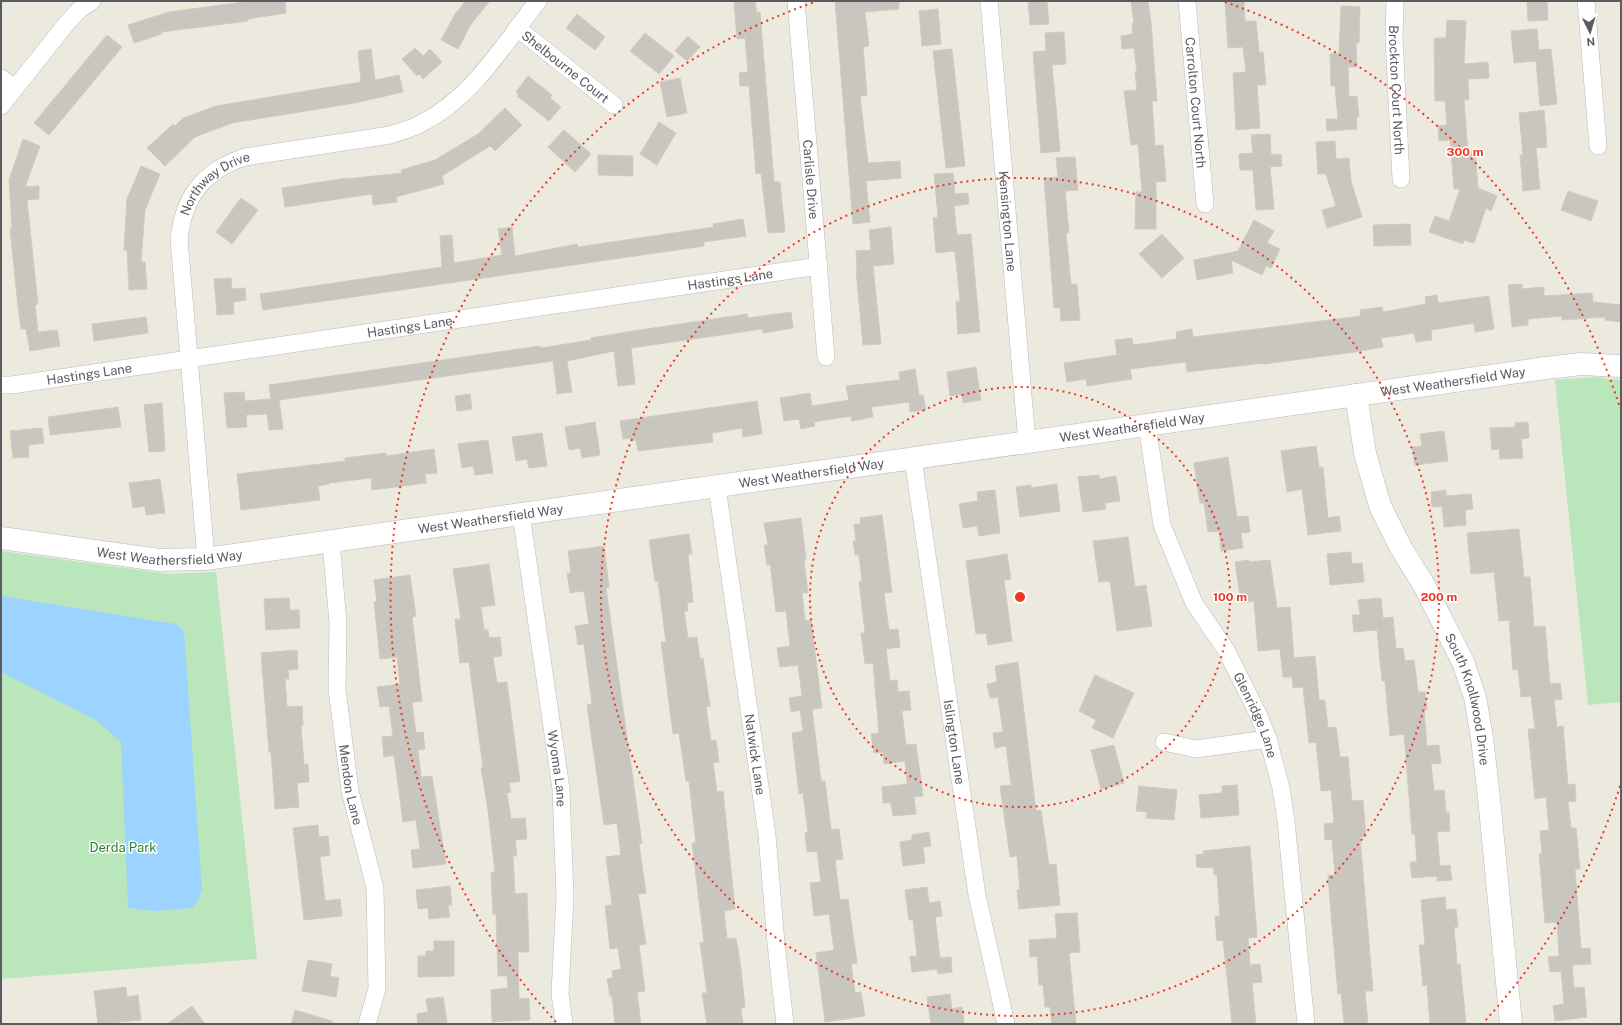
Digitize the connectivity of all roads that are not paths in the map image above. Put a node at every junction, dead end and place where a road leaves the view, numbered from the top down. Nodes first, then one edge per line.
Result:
1 (92, 1) edge
2 (538, 1) edge
3 (796, 1) edge
4 (989, 1) edge
5 (1187, 1) edge
6 (1395, 1) edge
7 (1586, 1) edge
8 (517, 28) junction
9 (8, 83) edge
10 (614, 105) dead end
11 (1, 106) edge
12 (1598, 146) dead end
13 (1401, 180) dead end
14 (1205, 204) dead end
15 (819, 266) junction
16 (826, 357) dead end
17 (190, 360) junction
18 (1621, 366) edge
19 (1, 385) edge
20 (1356, 395) junction
21 (1147, 425) junction
22 (1027, 442) junction
23 (913, 459) junction
24 (717, 486) junction
25 (520, 514) junction
26 (1, 538) edge
27 (331, 542) junction
28 (206, 559) junction
29 (1268, 739) junction
30 (1164, 742) dead end
31 (367, 1024) edge
32 (564, 1024) edge
33 (784, 1024) edge
34 (1006, 1024) edge
35 (1306, 1024) edge
36 (1512, 1024) edge

1 - 9 street
2 - 8 street, Northway Drive
3 - 15 street, Carlisle Drive
4 - 22 street, Kensington Lane
5 - 14 street, Carrolton Court North
6 - 13 street, Brockton Court North
7 - 12 street
8 - 10 street, Shelbourne Court
8 - 17 street, Northway Drive
9 - 11 street
15 - 16 street, Carlisle Drive
15 - 17 street, Hastings Lane
17 - 19 street, Hastings Lane
17 - 28 street, Northway Drive
18 - 20 street, West Weathersfield Way
20 - 21 street, West Weathersfield Way
20 - 36 street, South Knollwood Drive
21 - 22 street, West Weathersfield Way
21 - 29 street, Glenridge Lane
22 - 23 street, West Weathersfield Way
23 - 24 street, West Weathersfield Way
23 - 34 street, Islington Lane
24 - 25 street, West Weathersfield Way
24 - 33 street, Natwick Lane
25 - 27 street, West Weathersfield Way
25 - 32 street, Wyoma Lane
26 - 28 street, West Weathersfield Way
27 - 28 street, West Weathersfield Way
27 - 31 street, Mendon Lane
29 - 30 street
29 - 35 street, Glenridge Lane

